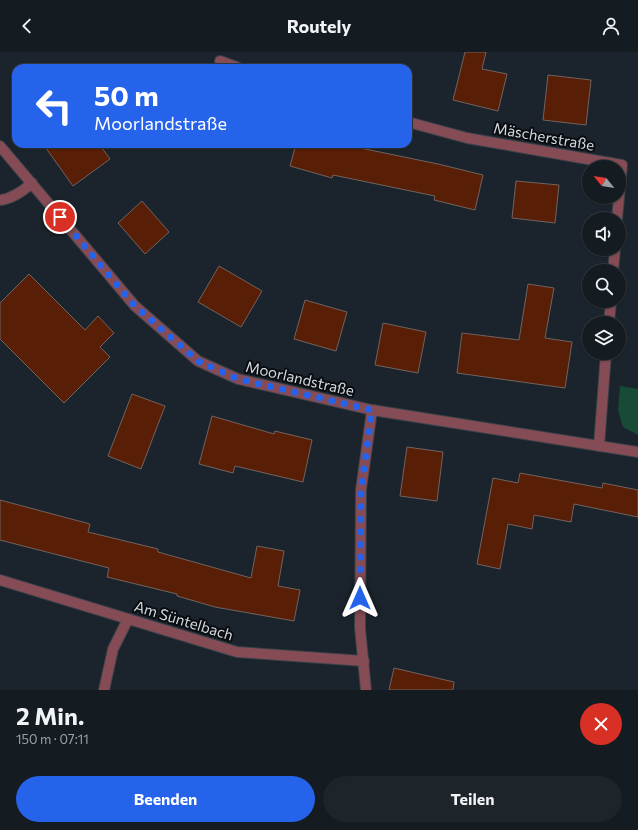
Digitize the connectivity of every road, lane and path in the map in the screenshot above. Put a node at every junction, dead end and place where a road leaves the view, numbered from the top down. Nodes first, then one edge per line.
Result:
1 (220, 61) dead end
2 (228, 64) edge
3 (412, 123) edge
4 (0, 146) edge
5 (32, 183) junction
6 (0, 200) edge
7 (619, 212) edge
8 (605, 360) edge
9 (372, 410) junction
10 (599, 446) junction
11 (638, 452) edge
12 (0, 580) edge
13 (128, 619) junction
14 (364, 661) junction
15 (104, 690) edge
16 (366, 690) edge

1 - 2 street
3 - 7 street, Mäscherstraße
4 - 5 street, Moorlandstraße
5 - 6 street
5 - 9 street, Moorlandstraße
8 - 10 street
9 - 10 street, Moorlandstraße
9 - 14 street
10 - 11 street, Moorlandstraße
12 - 13 street, Am Süntelbach
13 - 14 street, Am Süntelbach
13 - 15 street
14 - 16 street

